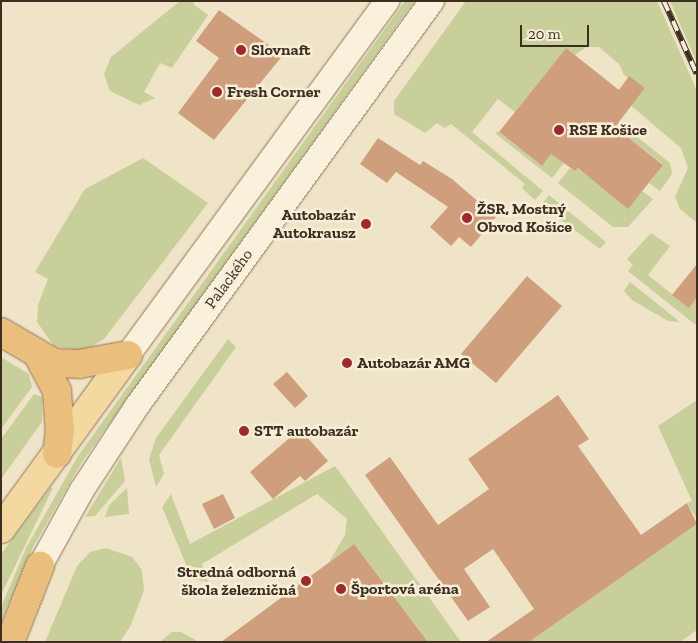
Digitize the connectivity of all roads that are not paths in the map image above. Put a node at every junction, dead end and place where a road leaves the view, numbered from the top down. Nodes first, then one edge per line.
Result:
1 (387, 1) edge
2 (432, 1) edge
3 (1, 332) edge
4 (128, 355) junction
5 (39, 357) junction
6 (57, 454) junction
7 (1, 529) edge
8 (40, 566) joint
9 (10, 642) edge

1 - 4 street
2 - 8 street, Palackého
3 - 5 highway
4 - 5 highway
4 - 6 main road
5 - 6 highway
6 - 7 main road
8 - 9 highway

